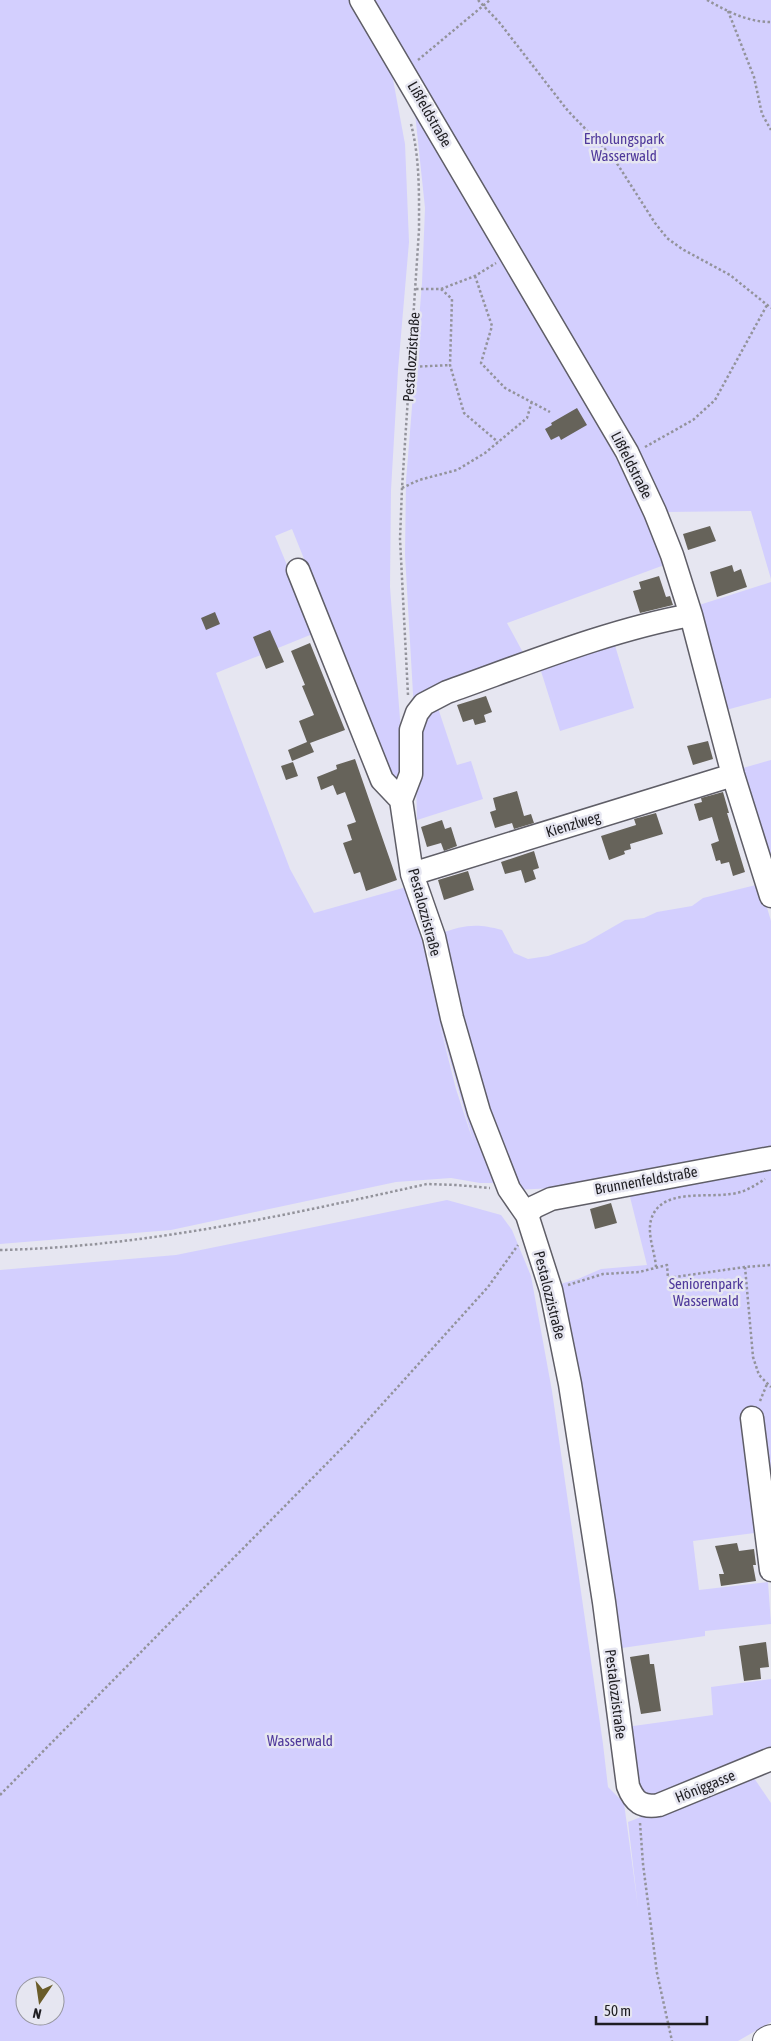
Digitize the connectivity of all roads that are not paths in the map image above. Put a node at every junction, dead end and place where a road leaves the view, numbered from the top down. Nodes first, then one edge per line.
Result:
1 (361, 0) edge
2 (298, 570) dead end
3 (691, 615) junction
4 (733, 775) junction
5 (401, 800) junction
6 (412, 874) junction
7 (771, 896) edge
8 (771, 1158) edge
9 (529, 1222) junction
10 (752, 1418) dead end
11 (771, 1570) edge
12 (771, 1759) edge
13 (639, 1804) joint
14 (771, 2038) edge
15 (766, 2041) edge

1 - 3 street, Lißfeldstraße
2 - 5 street
3 - 4 street, Lißfeldstraße
3 - 5 street, Pestalozzistraße
4 - 6 street, Kienzlweg
4 - 7 street, Lißfeldstraße
5 - 6 street, Pestalozzistraße
6 - 9 street, Pestalozzistraße
8 - 9 street, Brunnenfeldstraße
9 - 13 street, Pestalozzistraße
10 - 11 street
12 - 13 street, Höniggasse
14 - 15 main road

